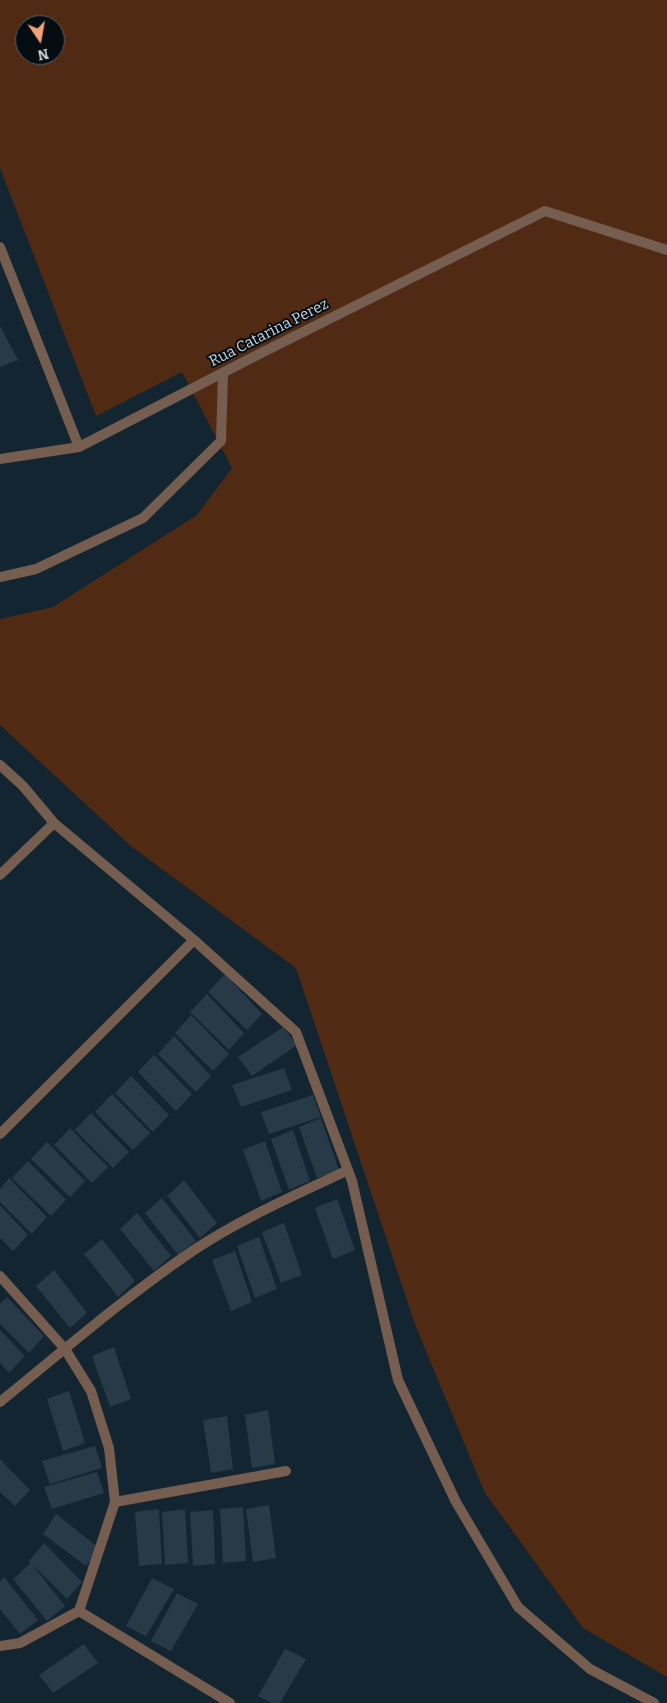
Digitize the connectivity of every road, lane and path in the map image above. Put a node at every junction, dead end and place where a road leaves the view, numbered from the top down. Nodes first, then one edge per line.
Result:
1 (0, 247) edge
2 (667, 250) edge
3 (223, 374) junction
4 (79, 446) junction
5 (0, 459) edge
6 (0, 577) edge
7 (0, 764) edge
8 (54, 823) junction
9 (0, 875) edge
10 (194, 940) junction
11 (0, 1134) edge
12 (348, 1170) junction
13 (0, 1276) edge
14 (65, 1349) junction
15 (0, 1402) edge
16 (286, 1471) dead end
17 (115, 1502) junction
18 (78, 1611) junction
19 (0, 1646) edge
20 (230, 1703) edge
21 (654, 1703) edge

1 - 4 street
2 - 3 street, Rua Catarina Perez
3 - 4 street, Rua Catarina Perez
3 - 6 street
4 - 5 street, Rua Catarina Perez
7 - 8 street
8 - 9 street
8 - 10 street
10 - 11 street
10 - 12 street
12 - 14 street
12 - 21 street
13 - 14 street
14 - 15 street
14 - 17 street
16 - 17 street
17 - 18 street
18 - 19 street
18 - 20 street

